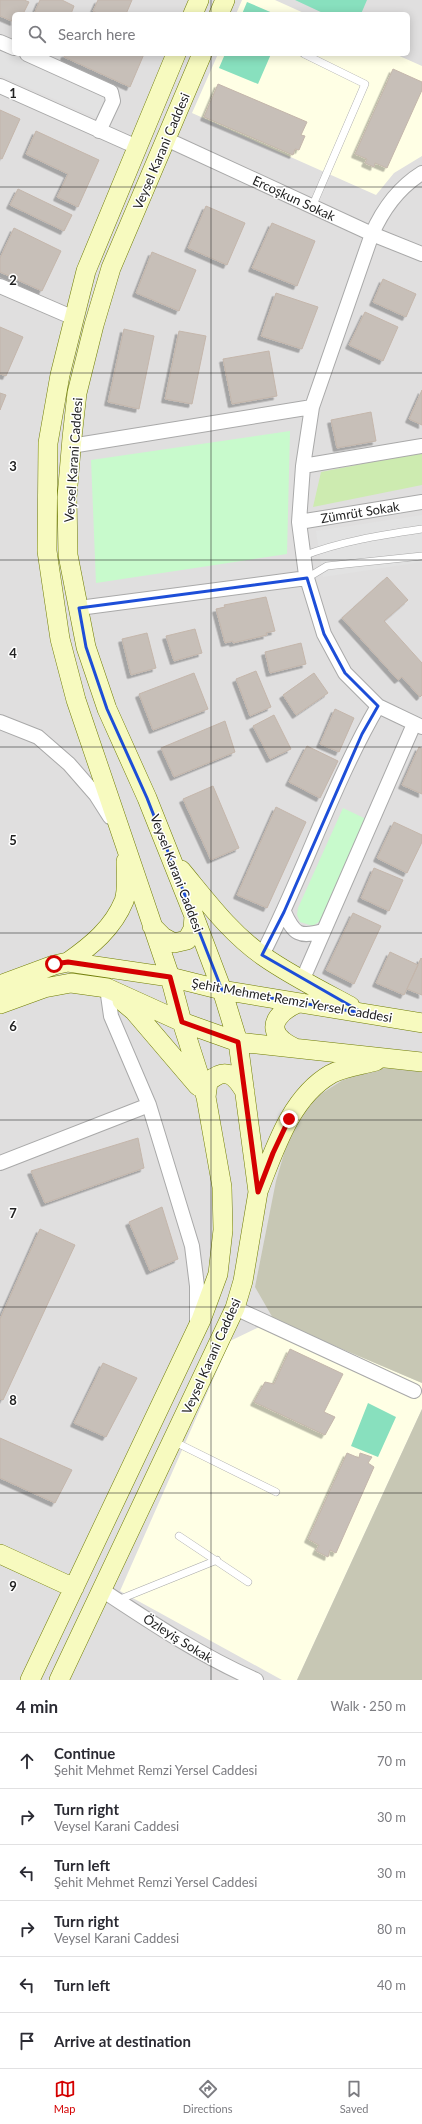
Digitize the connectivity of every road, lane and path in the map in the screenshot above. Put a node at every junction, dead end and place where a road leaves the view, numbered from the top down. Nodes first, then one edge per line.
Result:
1 (199, 0) edge
2 (225, 0) edge
3 (194, 12) edge
4 (220, 12) edge
5 (0, 42) edge
6 (12, 47) edge
7 (31, 56) edge
8 (175, 56) edge
9 (201, 56) edge
10 (308, 56) edge
11 (0, 86) edge
12 (99, 131) junction
13 (166, 139) junction
14 (137, 147) junction
15 (422, 173) edge
16 (312, 206) junction
17 (372, 234) junction
18 (422, 254) edge
19 (0, 286) edge
20 (74, 318) junction
21 (312, 407) junction
22 (71, 446) junction
23 (422, 446) edge
24 (303, 466) junction
25 (422, 502) edge
26 (299, 522) junction
27 (422, 529) edge
28 (303, 556) junction
29 (422, 556) edge
30 (307, 578) junction
31 (79, 608) junction
32 (378, 706) junction
33 (0, 722) edge
34 (418, 725) edge
35 (125, 841) junction
36 (170, 855) junction
37 (284, 912) junction
38 (194, 916) junction
39 (152, 926) junction
40 (322, 931) junction
41 (262, 955) junction
42 (68, 962) junction
43 (170, 977) junction
44 (302, 981) junction
45 (0, 985) edge
46 (107, 988) junction
47 (222, 990) junction
48 (298, 1003) junction
49 (0, 1004) edge
50 (363, 1013) junction
51 (182, 1022) junction
52 (422, 1023) edge
53 (238, 1042) junction
54 (296, 1048) junction
55 (384, 1058) junction
56 (422, 1062) edge
57 (245, 1092) junction
58 (206, 1097) junction
59 (149, 1105) junction
60 (0, 1163) edge
61 (258, 1192) junction
62 (235, 1308) junction
63 (197, 1328) junction
64 (414, 1391) dead end
65 (173, 1441) junction
66 (276, 1492) dead end
67 (180, 1536) dead end
68 (0, 1554) edge
69 (217, 1560) junction
70 (248, 1582) dead end
71 (74, 1588) junction
72 (102, 1590) junction
73 (118, 1600) junction
74 (30, 1680) edge
75 (59, 1680) edge
76 (256, 1680) edge

1 - 3 main road
2 - 4 main road
5 - 6 street
7 - 12 street
8 - 14 main road, Veysel Karani Caddesi
9 - 13 main road, Veysel Karani Caddesi
10 - 16 lane
11 - 12 street
12 - 14 street
13 - 16 street, Ercoşkun Sokak
13 - 22 main road, Veysel Karani Caddesi
14 - 20 main road, Veysel Karani Caddesi
15 - 17 street
16 - 17 street, Ercoşkun Sokak
17 - 18 street, Ercoşkun Sokak
17 - 21 street
19 - 20 street
20 - 35 main road, Veysel Karani Caddesi
21 - 22 street
21 - 24 street
22 - 31 main road, Veysel Karani Caddesi
23 - 24 street
24 - 26 street
25 - 26 street, Zümrüt Sokak
26 - 28 street
27 - 28 lane
28 - 30 street
29 - 30 lane
30 - 31 street
30 - 32 street
31 - 36 main road, Veysel Karani Caddesi
32 - 34 street
32 - 37 street
33 - 35 street
34 - 40 street
35 - 39 main road, Veysel Karani Caddesi
35 - 42 main road
36 - 38 main road, Veysel Karani Caddesi
36 - 41 main road
37 - 40 street
37 - 41 street
38 - 39 main road
38 - 47 main road, Veysel Karani Caddesi
39 - 43 main road, Veysel Karani Caddesi
40 - 44 street
41 - 44 main road
42 - 43 main road, Şehit Mehmet Remzi Yersel Caddesi
42 - 45 main road, Şehit Mehmet Remzi Yersel Caddesi
43 - 47 main road, Şehit Mehmet Remzi Yersel Caddesi
43 - 51 main road, Veysel Karani Caddesi
44 - 50 main road
46 - 49 main road
46 - 51 main road
46 - 58 main road
46 - 59 street
47 - 48 main road, Şehit Mehmet Remzi Yersel Caddesi
47 - 53 main road, Veysel Karani Caddesi
48 - 50 main road, Şehit Mehmet Remzi Yersel Caddesi
48 - 54 main road
50 - 52 main road, Şehit Mehmet Remzi Yersel Caddesi
51 - 53 main road
51 - 58 main road, Veysel Karani Caddesi
53 - 54 main road
53 - 57 main road, Veysel Karani Caddesi
54 - 55 main road
55 - 56 main road
55 - 61 main road
57 - 58 main road
57 - 61 main road, Veysel Karani Caddesi
58 - 63 main road, Veysel Karani Caddesi
59 - 60 street
59 - 63 street
61 - 62 main road, Veysel Karani Caddesi
62 - 64 street
62 - 65 main road, Veysel Karani Caddesi
63 - 71 main road, Veysel Karani Caddesi
65 - 66 lane
65 - 72 main road, Veysel Karani Caddesi
67 - 69 lane
68 - 71 main road
69 - 70 lane
69 - 73 lane
71 - 74 main road, Veysel Karani Caddesi
72 - 73 street, Özleyiş Sokak
72 - 75 main road, Veysel Karani Caddesi
73 - 76 street, Özleyiş Sokak

